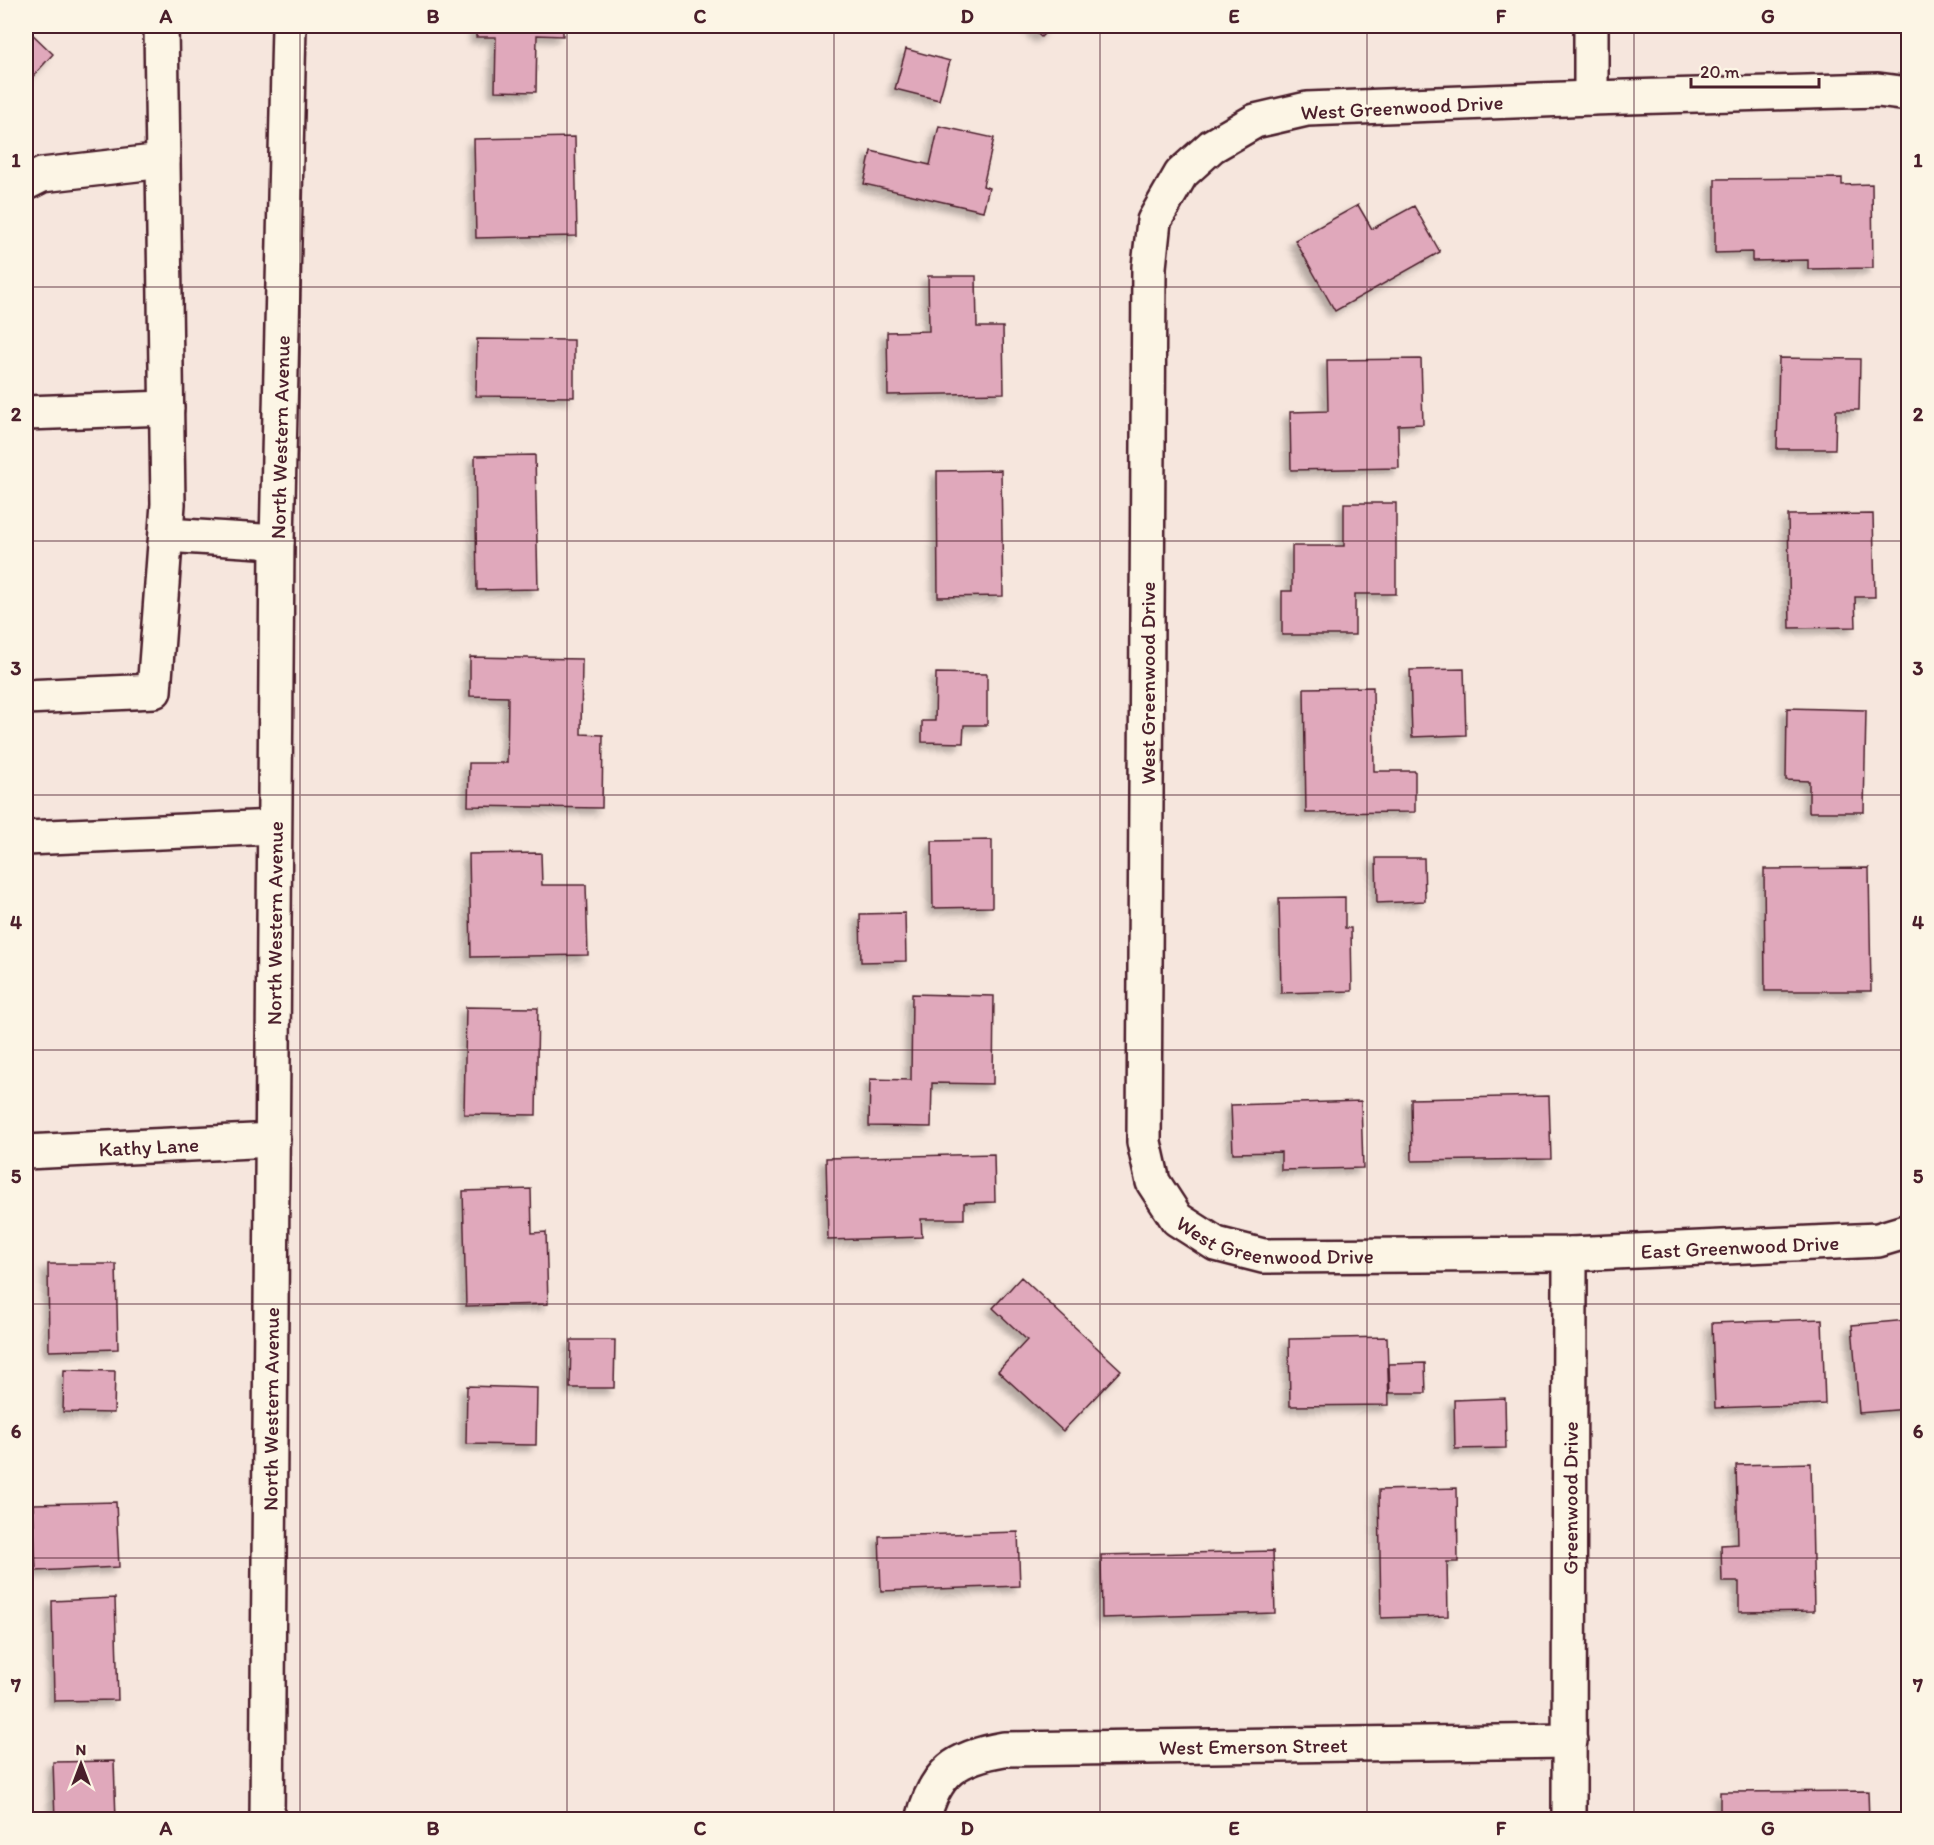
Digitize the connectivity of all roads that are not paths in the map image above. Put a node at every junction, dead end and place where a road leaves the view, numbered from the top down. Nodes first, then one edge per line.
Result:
1 (161, 26) edge
2 (289, 26) edge
3 (1591, 26) edge
4 (1908, 94) edge
5 (1591, 98) junction
6 (163, 161) junction
7 (26, 183) edge
8 (166, 408) junction
9 (26, 413) edge
10 (166, 535) junction
11 (277, 542) junction
12 (26, 697) edge
13 (274, 827) junction
14 (26, 837) edge
15 (273, 1140) junction
16 (26, 1152) edge
17 (1908, 1231) edge
18 (1570, 1254) junction
19 (1570, 1741) junction
20 (267, 1820) edge
21 (923, 1820) edge
22 (1569, 1820) edge

1 - 6 street
2 - 11 street, North Western Avenue
3 - 5 street
4 - 5 street
5 - 18 street, West Greenwood Drive
6 - 7 street
6 - 8 street
8 - 9 street
8 - 10 street
10 - 11 street
10 - 12 street
11 - 13 street, North Western Avenue
13 - 14 street
13 - 15 street, North Western Avenue
15 - 16 street, Kathy Lane
15 - 20 street, North Western Avenue
17 - 18 street, East Greenwood Drive
18 - 19 street, Greenwood Drive
19 - 21 street, West Emerson Street
19 - 22 street, Greenwood Drive

